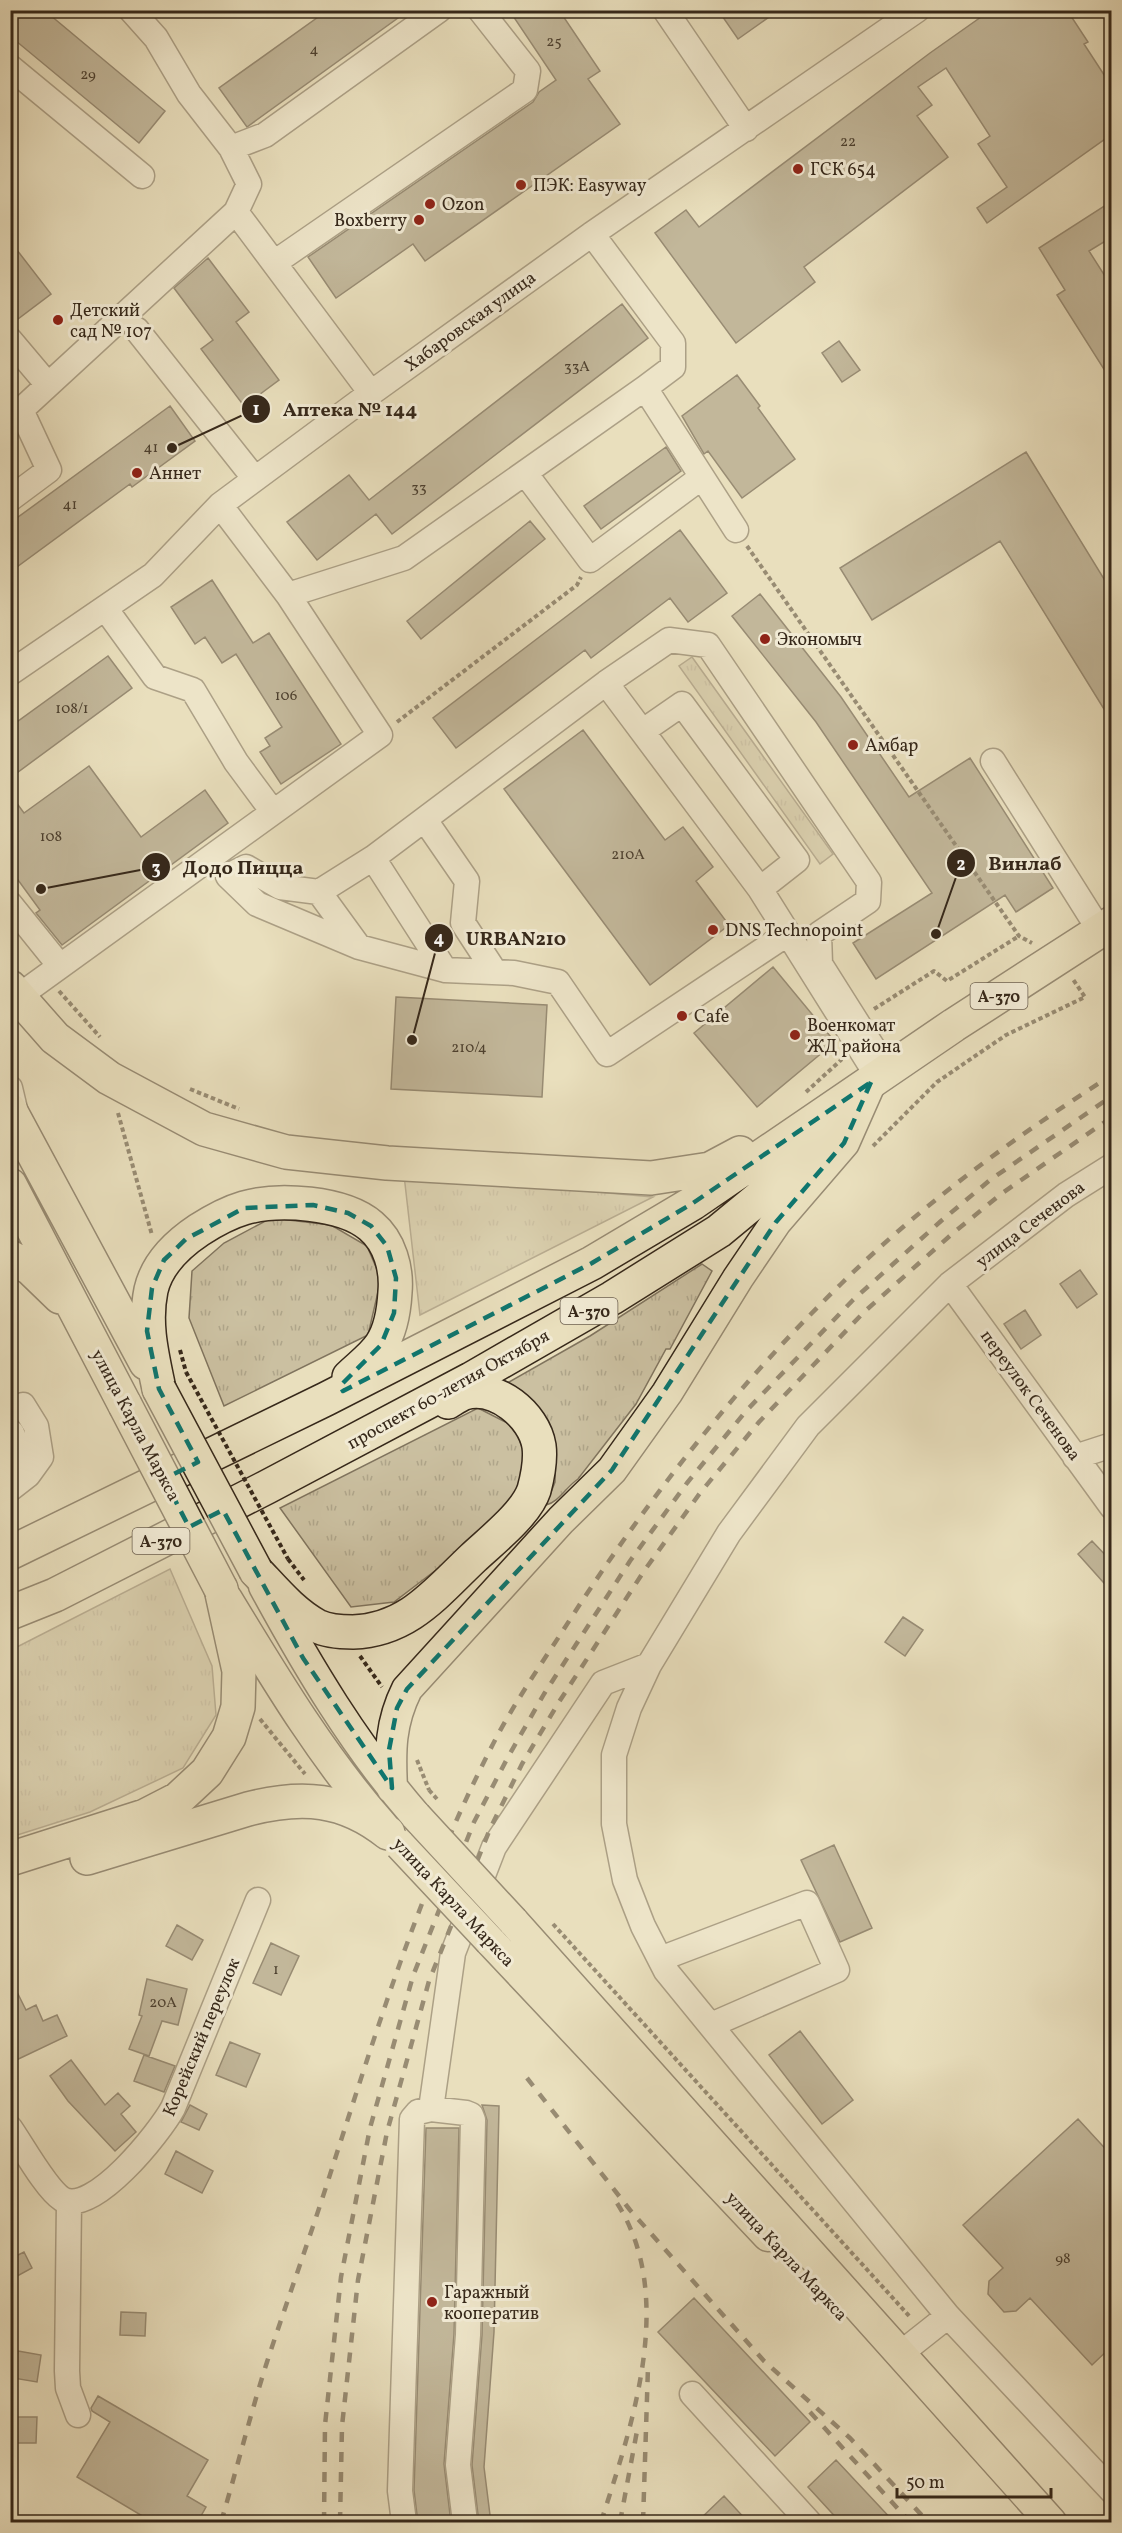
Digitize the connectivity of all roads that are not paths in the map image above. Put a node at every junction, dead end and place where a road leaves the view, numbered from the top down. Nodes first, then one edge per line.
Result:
1 (131, 10) edge
2 (439, 10) edge
3 (480, 10) edge
4 (665, 10) edge
5 (917, 10) edge
6 (10, 67) edge
7 (746, 129) junction
8 (231, 148) junction
9 (142, 176) dead end
10 (236, 212) junction
11 (592, 234) junction
12 (274, 263) junction
13 (136, 330) dead end
14 (10, 340) edge
15 (48, 385) junction
16 (645, 388) junction
17 (371, 393) junction
18 (16, 414) edge
19 (525, 473) junction
20 (702, 477) junction
21 (255, 479) junction
22 (10, 499) edge
23 (220, 505) junction
24 (741, 537) road end
25 (288, 595) junction
26 (105, 608) junction
27 (10, 673) edge
28 (606, 683) junction
29 (643, 731) junction
30 (993, 760) dead end
31 (273, 812) junction
32 (425, 820) junction
33 (373, 858) junction
34 (760, 889) junction
35 (319, 892) junction
36 (10, 904) edge
37 (1106, 927) edge
38 (787, 934) junction
39 (359, 947) junction
40 (445, 970) junction
41 (495, 972) junction
42 (26, 985) edge
43 (850, 1024) junction
44 (879, 1077) junction
45 (10, 1088) edge
46 (15, 1118) edge
47 (1112, 1166) edge
48 (10, 1185) edge
49 (10, 1257) edge
50 (950, 1284) junction
51 (84, 1326) junction
52 (172, 1380) junction
53 (326, 1400) junction
54 (23, 1405) dead end
55 (12, 1433) dead end
56 (1112, 1445) edge
57 (1075, 1457) junction
58 (10, 1472) edge
59 (267, 1487) junction
60 (10, 1489) edge
61 (1112, 1507) edge
62 (10, 1553) edge
63 (256, 1571) junction
64 (221, 1589) junction
65 (10, 1615) edge
66 (649, 1665) junction
67 (392, 1788) junction
68 (394, 1839) junction
69 (10, 1859) edge
70 (10, 1881) edge
71 (258, 1900) dead end
72 (660, 1959) junction
73 (711, 2025) junction
74 (431, 2109) junction
75 (10, 2128) edge
76 (69, 2202) junction
77 (948, 2316) junction
78 (900, 2354) junction
79 (692, 2394) dead end
80 (78, 2415) dead end
81 (1112, 2491) edge
82 (404, 2523) edge
83 (465, 2523) edge
84 (809, 2523) edge
85 (1030, 2523) edge
86 (1052, 2523) edge

1 - 8 street
2 - 8 street
3 - 12 street
4 - 7 street
5 - 7 street, Хабаровская улица
6 - 9 street
7 - 11 street, Хабаровская улица
8 - 10 street
10 - 12 street
10 - 15 street
11 - 16 street
11 - 17 street, Хабаровская улица
12 - 17 street
13 - 21 street
14 - 15 street
15 - 18 street
16 - 19 street
16 - 20 street
17 - 21 street, Хабаровская улица
18 - 22 street
19 - 20 street
19 - 25 street
20 - 24 street
21 - 23 street, Хабаровская улица
23 - 25 street
23 - 26 street, Хабаровская улица
25 - 31 street
26 - 27 street, Хабаровская улица
26 - 31 street
28 - 29 street
28 - 32 street
28 - 43 street
29 - 34 street
29 - 34 street
30 - 37 street
31 - 42 street
32 - 33 street
32 - 41 street
33 - 35 street
33 - 40 street
34 - 38 street
35 - 39 street
35 - 39 street
36 - 42 street
37 - 44 highway, проспект 60-летия Октября / А-370
38 - 41 street
38 - 43 street
39 - 40 street
40 - 41 street
42 - 44 highway
43 - 44 street
44 - 53 highway, проспект 60-летия Октября / А-370
44 - 59 highway, проспект 60-летия Октября / А-370
44 - 67 main road
45 - 46 street
46 - 52 highway
47 - 50 street, улица Сеченова
48 - 51 highway, улица Карла Маркса
49 - 51 highway
50 - 57 street, переулок Сеченова
50 - 66 street, улица Сеченова
51 - 64 highway, улица Карла Маркса, bridge
52 - 53 highway
52 - 63 highway, bridge
53 - 62 highway, проспект 60-летия Октября / А-370
54 - 60 street
55 - 58 street
56 - 57 street
57 - 61 street, переулок Сеченова
59 - 63 highway
59 - 65 highway, проспект 60-летия Октября / А-370
63 - 67 main road, улица Карла Маркса
64 - 68 main road, улица Карла Маркса
64 - 69 highway
66 - 72 street, улица Сеченова
66 - 74 street
67 - 78 main road, улица Карла Маркса, bridge
68 - 70 highway
68 - 85 main road, улица Карла Маркса, bridge
71 - 76 street, Корейский переулок
72 - 73 street, улица Сеченова
72 - 73 street
73 - 77 street, улица Сеченова
74 - 82 street
74 - 83 street
75 - 76 street
76 - 80 street
77 - 78 street
77 - 81 street, улица Сеченова
78 - 86 main road, улица Карла Маркса
79 - 84 street

